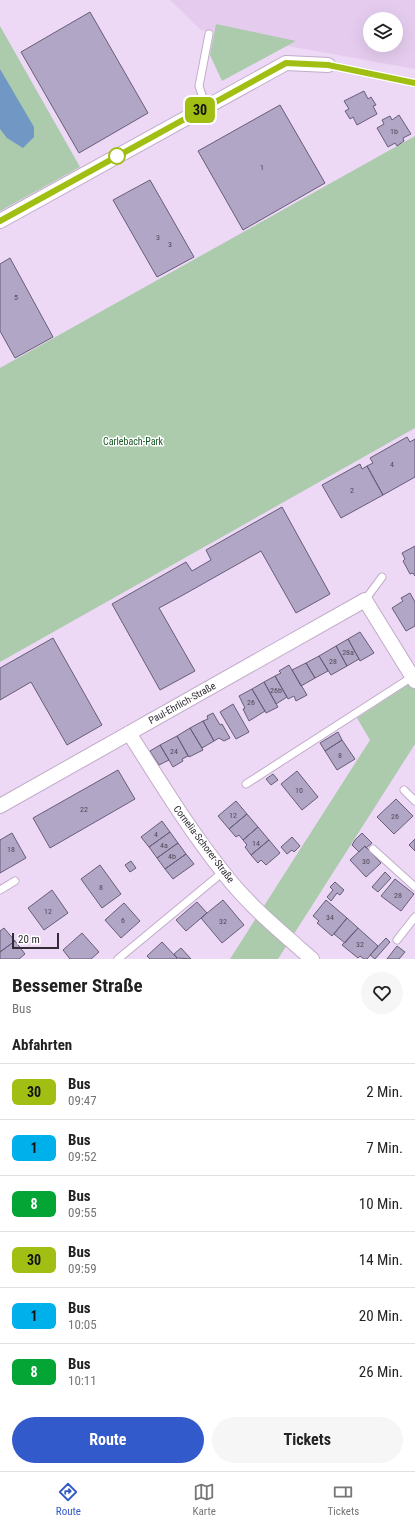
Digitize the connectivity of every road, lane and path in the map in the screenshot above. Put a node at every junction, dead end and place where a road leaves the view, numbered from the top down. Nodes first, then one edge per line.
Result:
1 (209, 34) dead end
2 (328, 65) joint
3 (415, 83) edge
4 (206, 107) junction
5 (0, 221) edge
6 (382, 577) dead end
7 (365, 600) junction
8 (413, 679) edge
9 (130, 733) junction
10 (246, 784) dead end
11 (404, 790) dead end
12 (415, 800) edge
13 (0, 806) edge
14 (373, 849) dead end
15 (223, 872) junction
16 (15, 880) dead end
17 (415, 887) edge
18 (0, 890) edge
19 (415, 917) edge
20 (397, 940) dead end
21 (118, 959) edge
22 (312, 959) edge

1 - 4 lane
2 - 3 lane
2 - 4 street
4 - 5 street
6 - 7 lane
7 - 8 street
7 - 9 street, Paul-Ehrlich-Straße
8 - 10 lane
9 - 13 street, Paul-Ehrlich-Straße
9 - 15 street, Cornelia-Schorer-Straße
11 - 12 lane
14 - 17 lane
15 - 21 lane
15 - 22 street, Cornelia-Schorer-Straße
16 - 18 lane
19 - 20 lane

